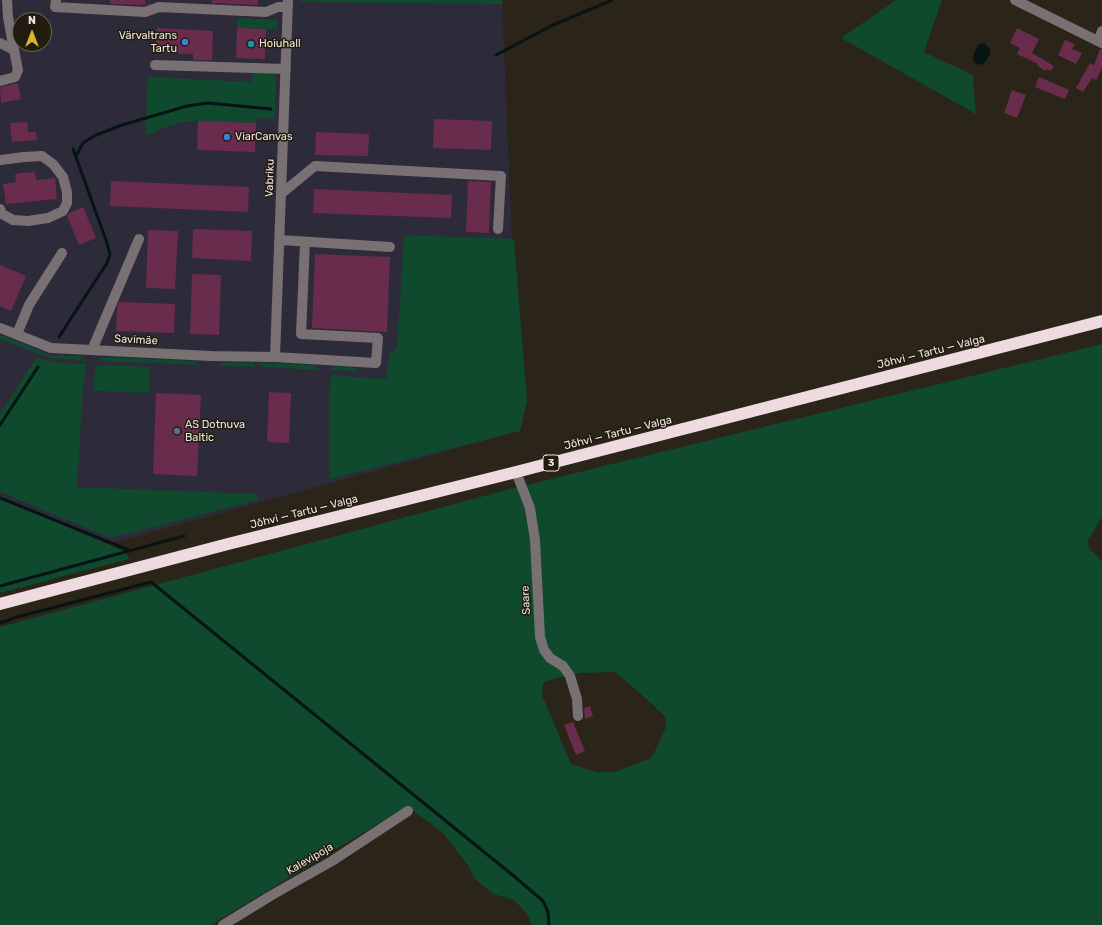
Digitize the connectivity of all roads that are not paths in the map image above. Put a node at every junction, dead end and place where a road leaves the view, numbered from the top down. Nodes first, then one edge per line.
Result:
1 (7, 0) edge
2 (56, 0) edge
3 (1015, 0) edge
4 (288, 4) edge
5 (1102, 31) edge
6 (12, 39) edge
7 (1100, 42) edge
8 (0, 43) edge
9 (12, 49) edge
10 (14, 52) edge
11 (155, 65) dead end
12 (286, 69) junction
13 (0, 81) edge
14 (0, 160) edge
15 (282, 193) junction
16 (0, 209) edge
17 (498, 230) dead end
18 (139, 239) dead end
19 (280, 240) junction
20 (305, 242) junction
21 (390, 247) dead end
22 (62, 253) dead end
23 (1102, 321) edge
24 (0, 328) edge
25 (17, 334) junction
26 (92, 350) junction
27 (275, 357) junction
28 (516, 472) junction
29 (0, 604) edge
30 (578, 716) dead end
31 (408, 812) dead end
32 (223, 925) edge

1 - 6 street
2 - 4 street
3 - 7 street
4 - 12 street, Vabriku
5 - 7 street
8 - 9 street
10 - 13 street
11 - 12 street
12 - 15 street, Vabriku
14 - 16 street
15 - 17 street
15 - 19 street, Vabriku
18 - 26 street
19 - 20 street
19 - 27 street, Vabriku
20 - 21 street
20 - 27 street, Savimäe
22 - 25 street
23 - 28 highway, Jõhvi — Tartu — Valga / 3
24 - 25 street, Savimäe
25 - 26 street, Savimäe
26 - 27 street, Savimäe
28 - 29 highway, Jõhvi — Tartu — Valga / 3
28 - 30 street, Saare
31 - 32 street, Kalevipoja

